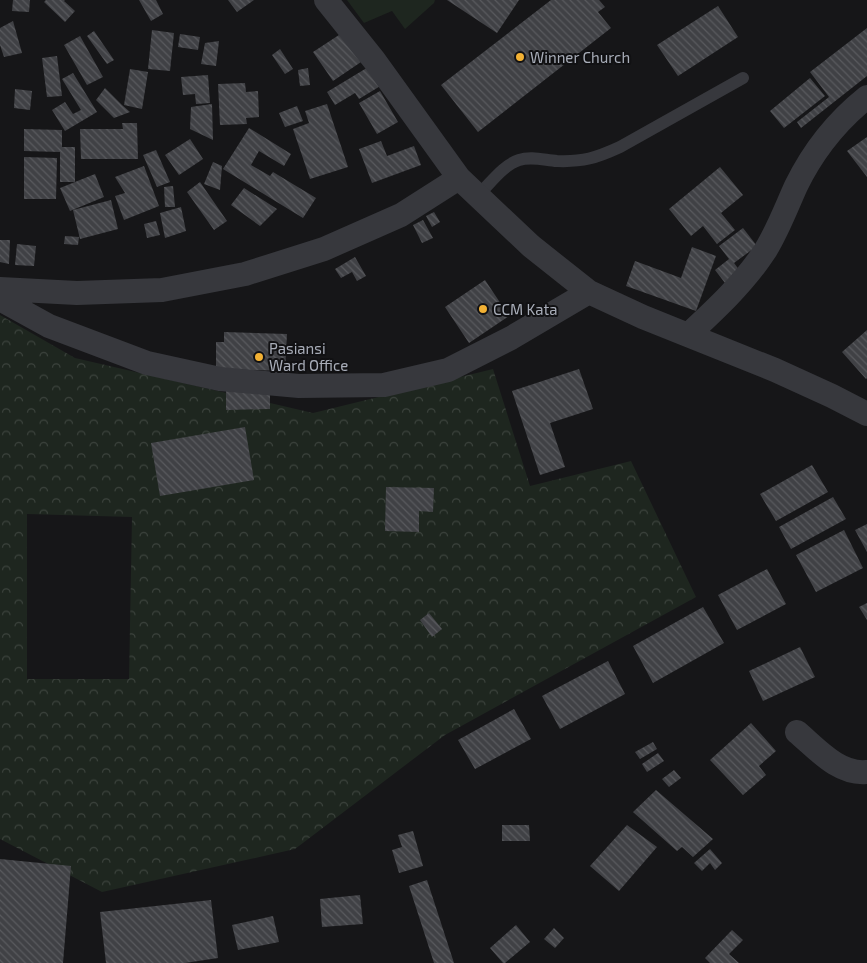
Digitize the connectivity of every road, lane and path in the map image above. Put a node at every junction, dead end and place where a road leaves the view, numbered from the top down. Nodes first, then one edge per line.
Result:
1 (326, 0) edge
2 (743, 78) dead end
3 (867, 97) edge
4 (459, 178) junction
5 (478, 195) junction
6 (0, 289) edge
7 (589, 292) junction
8 (0, 299) edge
9 (688, 335) junction
10 (867, 414) edge
11 (797, 732) dead end
12 (867, 772) edge

1 - 4 street
2 - 5 lane
3 - 9 street
4 - 5 street
4 - 6 street
5 - 7 street
7 - 8 street
7 - 9 street
9 - 10 street
11 - 12 street

